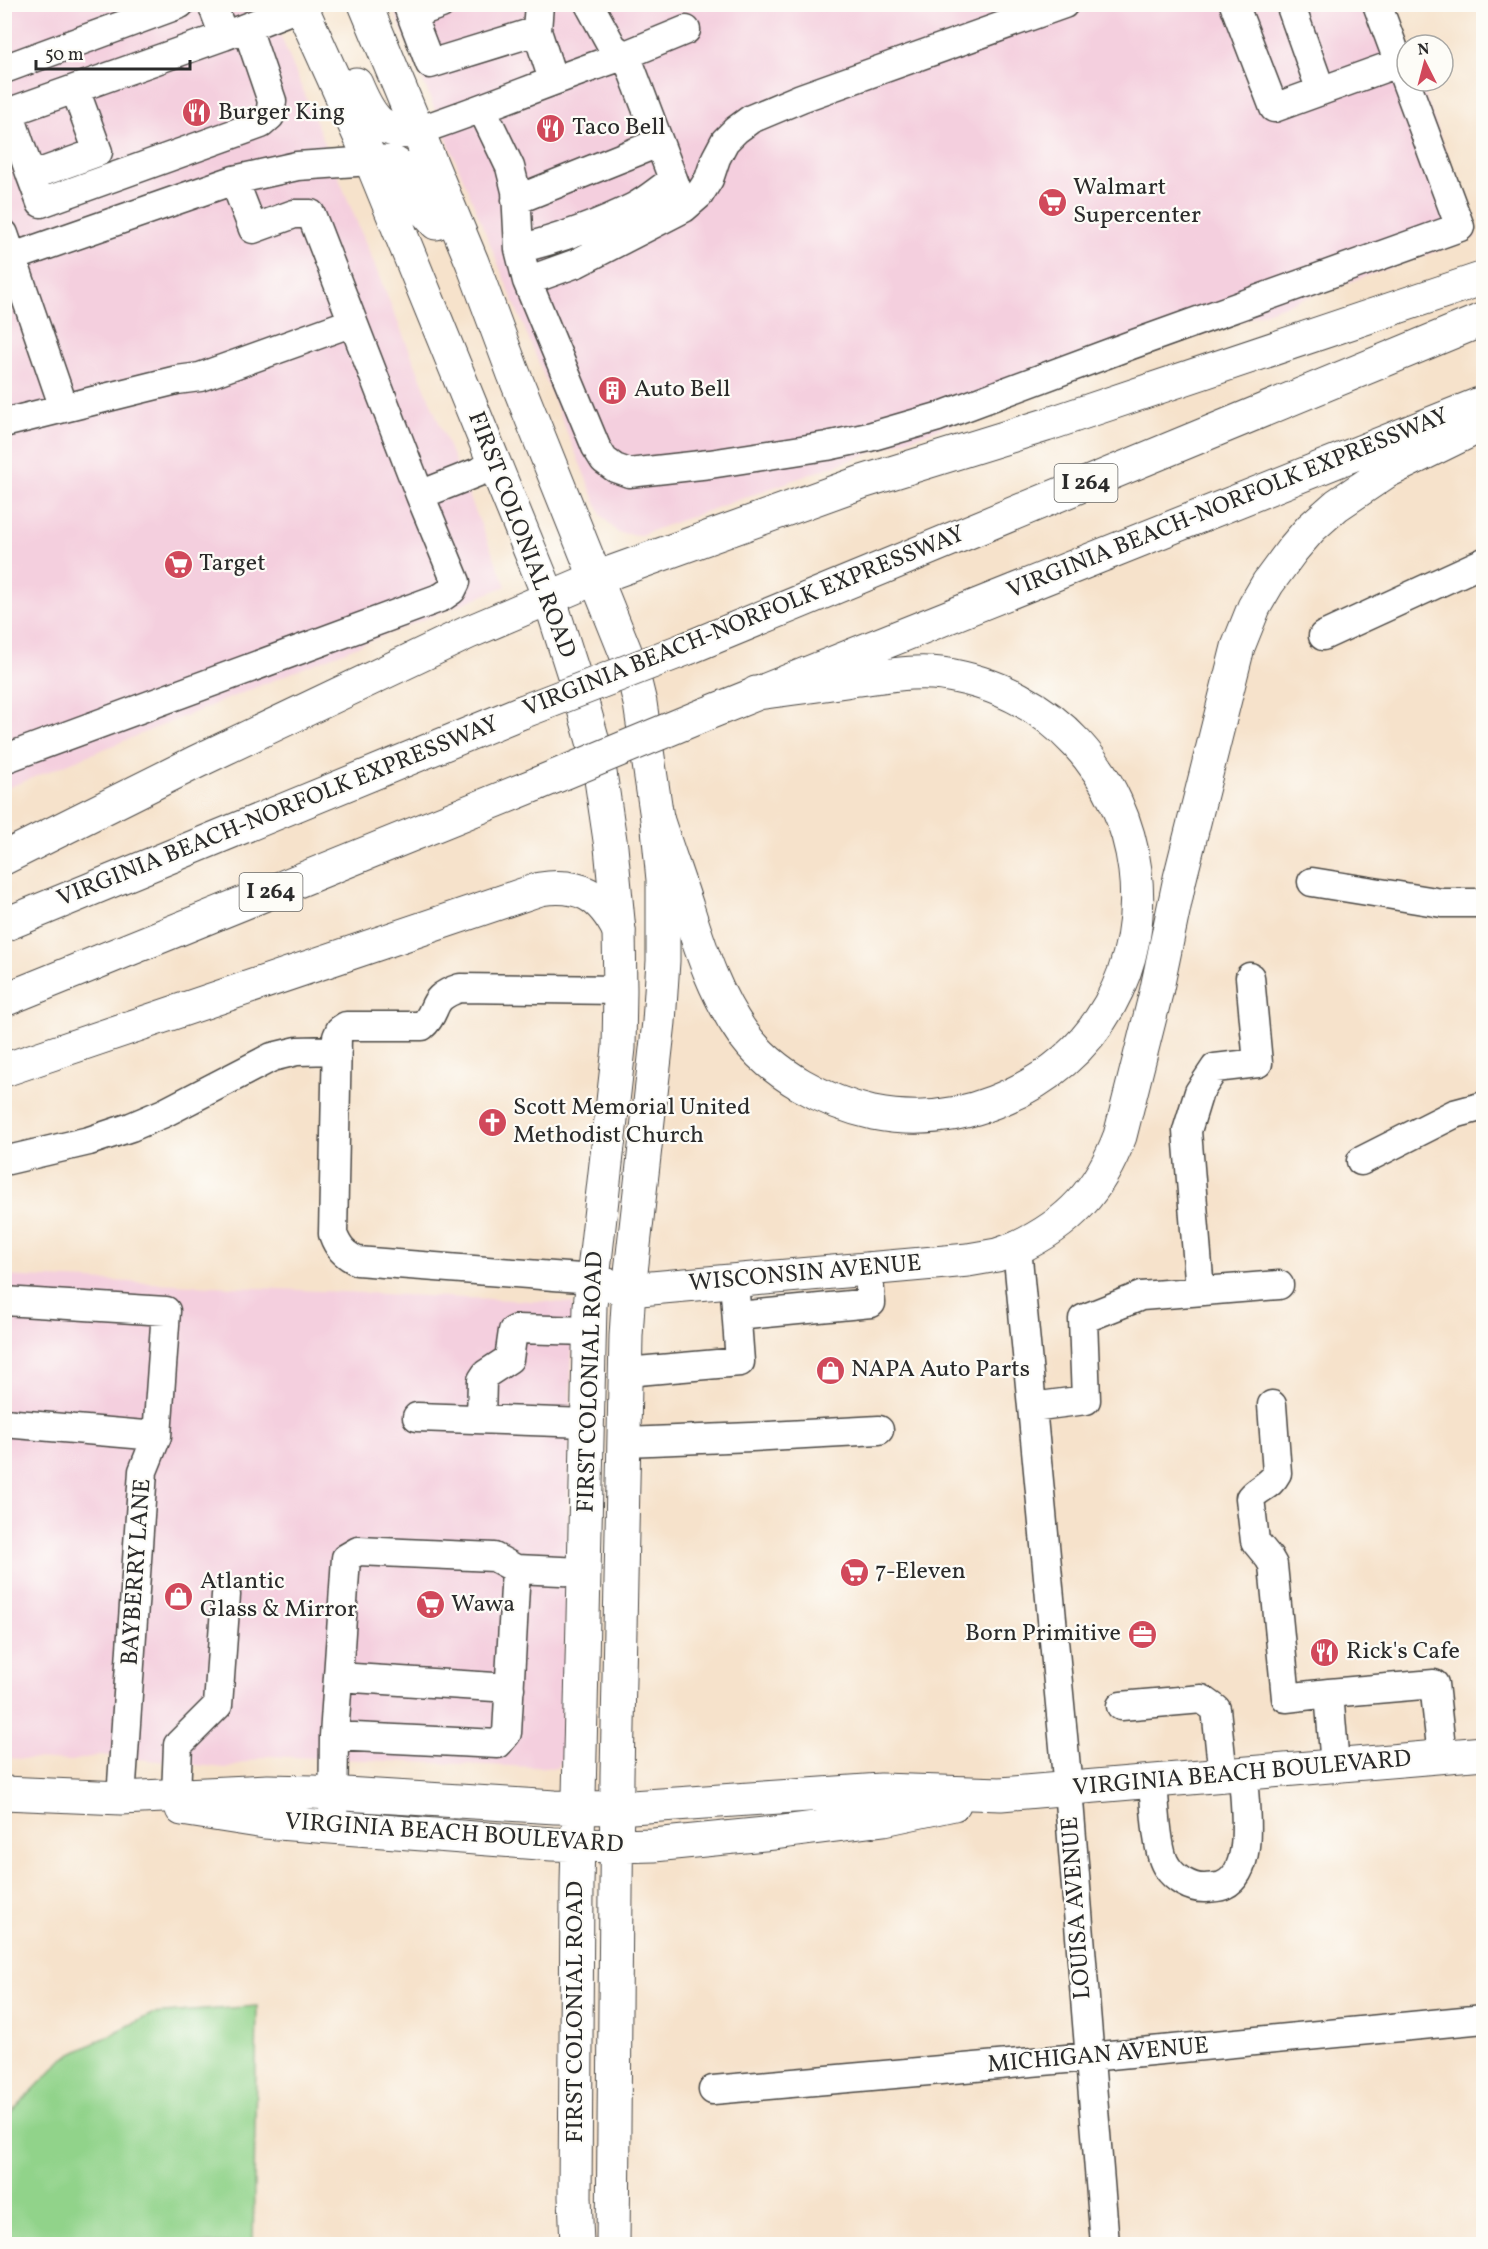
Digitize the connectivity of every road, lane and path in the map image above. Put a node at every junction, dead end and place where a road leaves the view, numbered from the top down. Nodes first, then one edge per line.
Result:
1 (180, 4) edge
2 (212, 4) edge
3 (366, 4) edge
4 (441, 4) edge
5 (589, 4) edge
6 (1064, 4) edge
7 (1234, 4) edge
8 (1290, 4) edge
9 (1377, 4) edge
10 (300, 5) edge
11 (152, 9) edge
12 (409, 10) edge
13 (538, 18) edge
14 (686, 30) dead end
15 (235, 32) junction
16 (320, 50) junction
17 (1395, 55) edge
18 (623, 56) junction
19 (1395, 64) edge
20 (4, 69) edge
21 (553, 80) junction
22 (75, 89) junction
23 (1321, 91) junction
24 (1409, 93) edge
25 (482, 109) junction
26 (7, 113) edge
27 (417, 131) junction
28 (658, 143) junction
29 (371, 161) junction
30 (31, 176) junction
31 (234, 180) junction
32 (673, 180) junction
33 (516, 200) junction
34 (684, 208) junction
35 (9, 245) edge
36 (519, 249) junction
37 (472, 262) junction
38 (1484, 278) edge
39 (527, 281) junction
40 (1484, 319) edge
41 (353, 322) junction
42 (1484, 402) edge
43 (64, 408) junction
44 (4, 423) edge
45 (1484, 424) edge
46 (496, 465) junction
47 (420, 495) junction
48 (1484, 562) edge
49 (596, 578) junction
50 (549, 597) junction
51 (1323, 636) dead end
52 (756, 693) junction
53 (4, 759) edge
54 (657, 818) junction
55 (4, 858) edge
56 (1312, 882) dead end
57 (1484, 903) edge
58 (4, 925) edge
59 (619, 931) junction
60 (1250, 977) dead end
61 (621, 990) junction
62 (4, 1000) edge
63 (337, 1050) junction
64 (4, 1070) edge
65 (1484, 1106) edge
66 (4, 1161) edge
67 (1361, 1161) dead end
68 (1017, 1248) junction
69 (868, 1267) junction
70 (734, 1280) junction
71 (592, 1282) junction
72 (1279, 1285) dead end
73 (630, 1290) junction
74 (1200, 1291) junction
75 (4, 1301) edge
76 (737, 1316) junction
77 (589, 1331) junction
78 (626, 1372) junction
79 (1272, 1405) dead end
80 (1032, 1407) junction
81 (417, 1417) dead end
82 (481, 1419) junction
83 (4, 1423) edge
84 (587, 1423) junction
85 (879, 1430) dead end
86 (157, 1436) junction
87 (625, 1442) junction
88 (516, 1569) junction
89 (583, 1572) junction
90 (226, 1594) dead end
91 (338, 1677) junction
92 (510, 1688) junction
93 (1329, 1693) junction
94 (1121, 1706) dead end
95 (334, 1736) junction
96 (1484, 1753) edge
97 (1442, 1756) junction
98 (1335, 1766) junction
99 (1233, 1775) junction
100 (1153, 1782) junction
101 (1068, 1789) junction
102 (4, 1793) edge
103 (333, 1793) junction
104 (1001, 1794) junction
105 (176, 1795) junction
106 (121, 1798) junction
107 (578, 1807) junction
108 (616, 1808) junction
109 (333, 1827) junction
110 (578, 1845) junction
111 (617, 1846) junction
112 (1484, 2019) edge
113 (1089, 2057) junction
114 (713, 2090) dead end
115 (577, 2244) edge
116 (614, 2244) edge
117 (1105, 2244) edge

1 - 11 street
2 - 15 street
3 - 27 main road, FIRST COLONIAL ROAD
4 - 12 street
5 - 18 street
6 - 34 street
7 - 23 street
8 - 23 street
9 - 17 street
10 - 15 street
10 - 16 main road, FIRST COLONIAL ROAD
11 - 20 street
12 - 13 street
13 - 21 street
14 - 18 street
15 - 22 street
15 - 30 street
16 - 27 main road
16 - 29 main road, FIRST COLONIAL ROAD
18 - 21 street
18 - 28 street
19 - 23 street
21 - 25 street
22 - 26 street
22 - 30 street
24 - 39 street
25 - 27 street
25 - 33 street
26 - 30 street
27 - 37 main road, FIRST COLONIAL ROAD
28 - 32 street
28 - 33 street
29 - 31 street
29 - 37 main road
29 - 46 main road, FIRST COLONIAL ROAD
31 - 35 street
31 - 41 street
32 - 34 street
32 - 36 street
33 - 36 street
34 - 39 street
35 - 43 street
36 - 39 street
37 - 49 main road, FIRST COLONIAL ROAD
38 - 49 main road
40 - 58 main road, VIRGINIA BEACH-NORFOLK EXPRESSWAY / I 264, bridge
41 - 43 street
41 - 47 street
42 - 52 main road, VIRGINIA BEACH-NORFOLK EXPRESSWAY / I 264
43 - 44 street
45 - 68 main road, WISCONSIN AVENUE
46 - 47 street
46 - 50 main road, FIRST COLONIAL ROAD
47 - 53 street
48 - 51 street
49 - 50 main road
49 - 54 main road, FIRST COLONIAL ROAD
50 - 55 main road
50 - 59 main road, FIRST COLONIAL ROAD
52 - 54 main road
52 - 62 main road, VIRGINIA BEACH-NORFOLK EXPRESSWAY / I 264, bridge
54 - 73 main road, FIRST COLONIAL ROAD
56 - 57 street
59 - 61 main road, FIRST COLONIAL ROAD
59 - 64 main road
60 - 74 street
61 - 63 street
61 - 71 main road, FIRST COLONIAL ROAD
63 - 66 street
63 - 71 street
65 - 67 street
68 - 69 main road, WISCONSIN AVENUE
68 - 80 street, LOUISA AVENUE
69 - 70 main road, WISCONSIN AVENUE
69 - 76 street
70 - 73 main road, WISCONSIN AVENUE
70 - 76 street
71 - 73 main road, WISCONSIN AVENUE
71 - 77 main road, FIRST COLONIAL ROAD
72 - 74 street
73 - 78 main road, FIRST COLONIAL ROAD
74 - 80 street
75 - 86 street, BAYBERRY LANE
76 - 78 street
77 - 82 street
77 - 84 main road, FIRST COLONIAL ROAD
78 - 87 main road, FIRST COLONIAL ROAD
79 - 93 street
80 - 101 street, LOUISA AVENUE
81 - 82 street
82 - 84 street
83 - 86 street
84 - 89 main road, FIRST COLONIAL ROAD
85 - 87 street
86 - 106 street, BAYBERRY LANE
87 - 108 main road, FIRST COLONIAL ROAD
88 - 89 street
88 - 91 street
88 - 92 street
89 - 107 main road, FIRST COLONIAL ROAD
90 - 105 street
91 - 92 street
91 - 95 street
92 - 95 street
93 - 97 street
93 - 98 street
94 - 99 street
95 - 103 street
96 - 97 main road, VIRGINIA BEACH BOULEVARD
97 - 98 main road, VIRGINIA BEACH BOULEVARD
98 - 99 main road, VIRGINIA BEACH BOULEVARD
99 - 100 main road, VIRGINIA BEACH BOULEVARD
99 - 100 street
100 - 101 main road, VIRGINIA BEACH BOULEVARD
101 - 104 main road, VIRGINIA BEACH BOULEVARD
101 - 113 street, LOUISA AVENUE
102 - 106 main road, VIRGINIA BEACH BOULEVARD
103 - 105 main road, VIRGINIA BEACH BOULEVARD
103 - 107 main road, VIRGINIA BEACH BOULEVARD
103 - 109 street
104 - 108 main road, VIRGINIA BEACH BOULEVARD
104 - 111 main road, VIRGINIA BEACH BOULEVARD
105 - 106 main road, VIRGINIA BEACH BOULEVARD
106 - 109 main road, VIRGINIA BEACH BOULEVARD
107 - 108 main road, VIRGINIA BEACH BOULEVARD
107 - 110 main road, FIRST COLONIAL ROAD
108 - 111 main road, FIRST COLONIAL ROAD
109 - 110 main road, VIRGINIA BEACH BOULEVARD
110 - 111 main road, VIRGINIA BEACH BOULEVARD
110 - 115 main road, FIRST COLONIAL ROAD
111 - 116 main road, FIRST COLONIAL ROAD
112 - 113 street, MICHIGAN AVENUE
113 - 114 street, MICHIGAN AVENUE
113 - 117 street, LOUISA AVENUE

